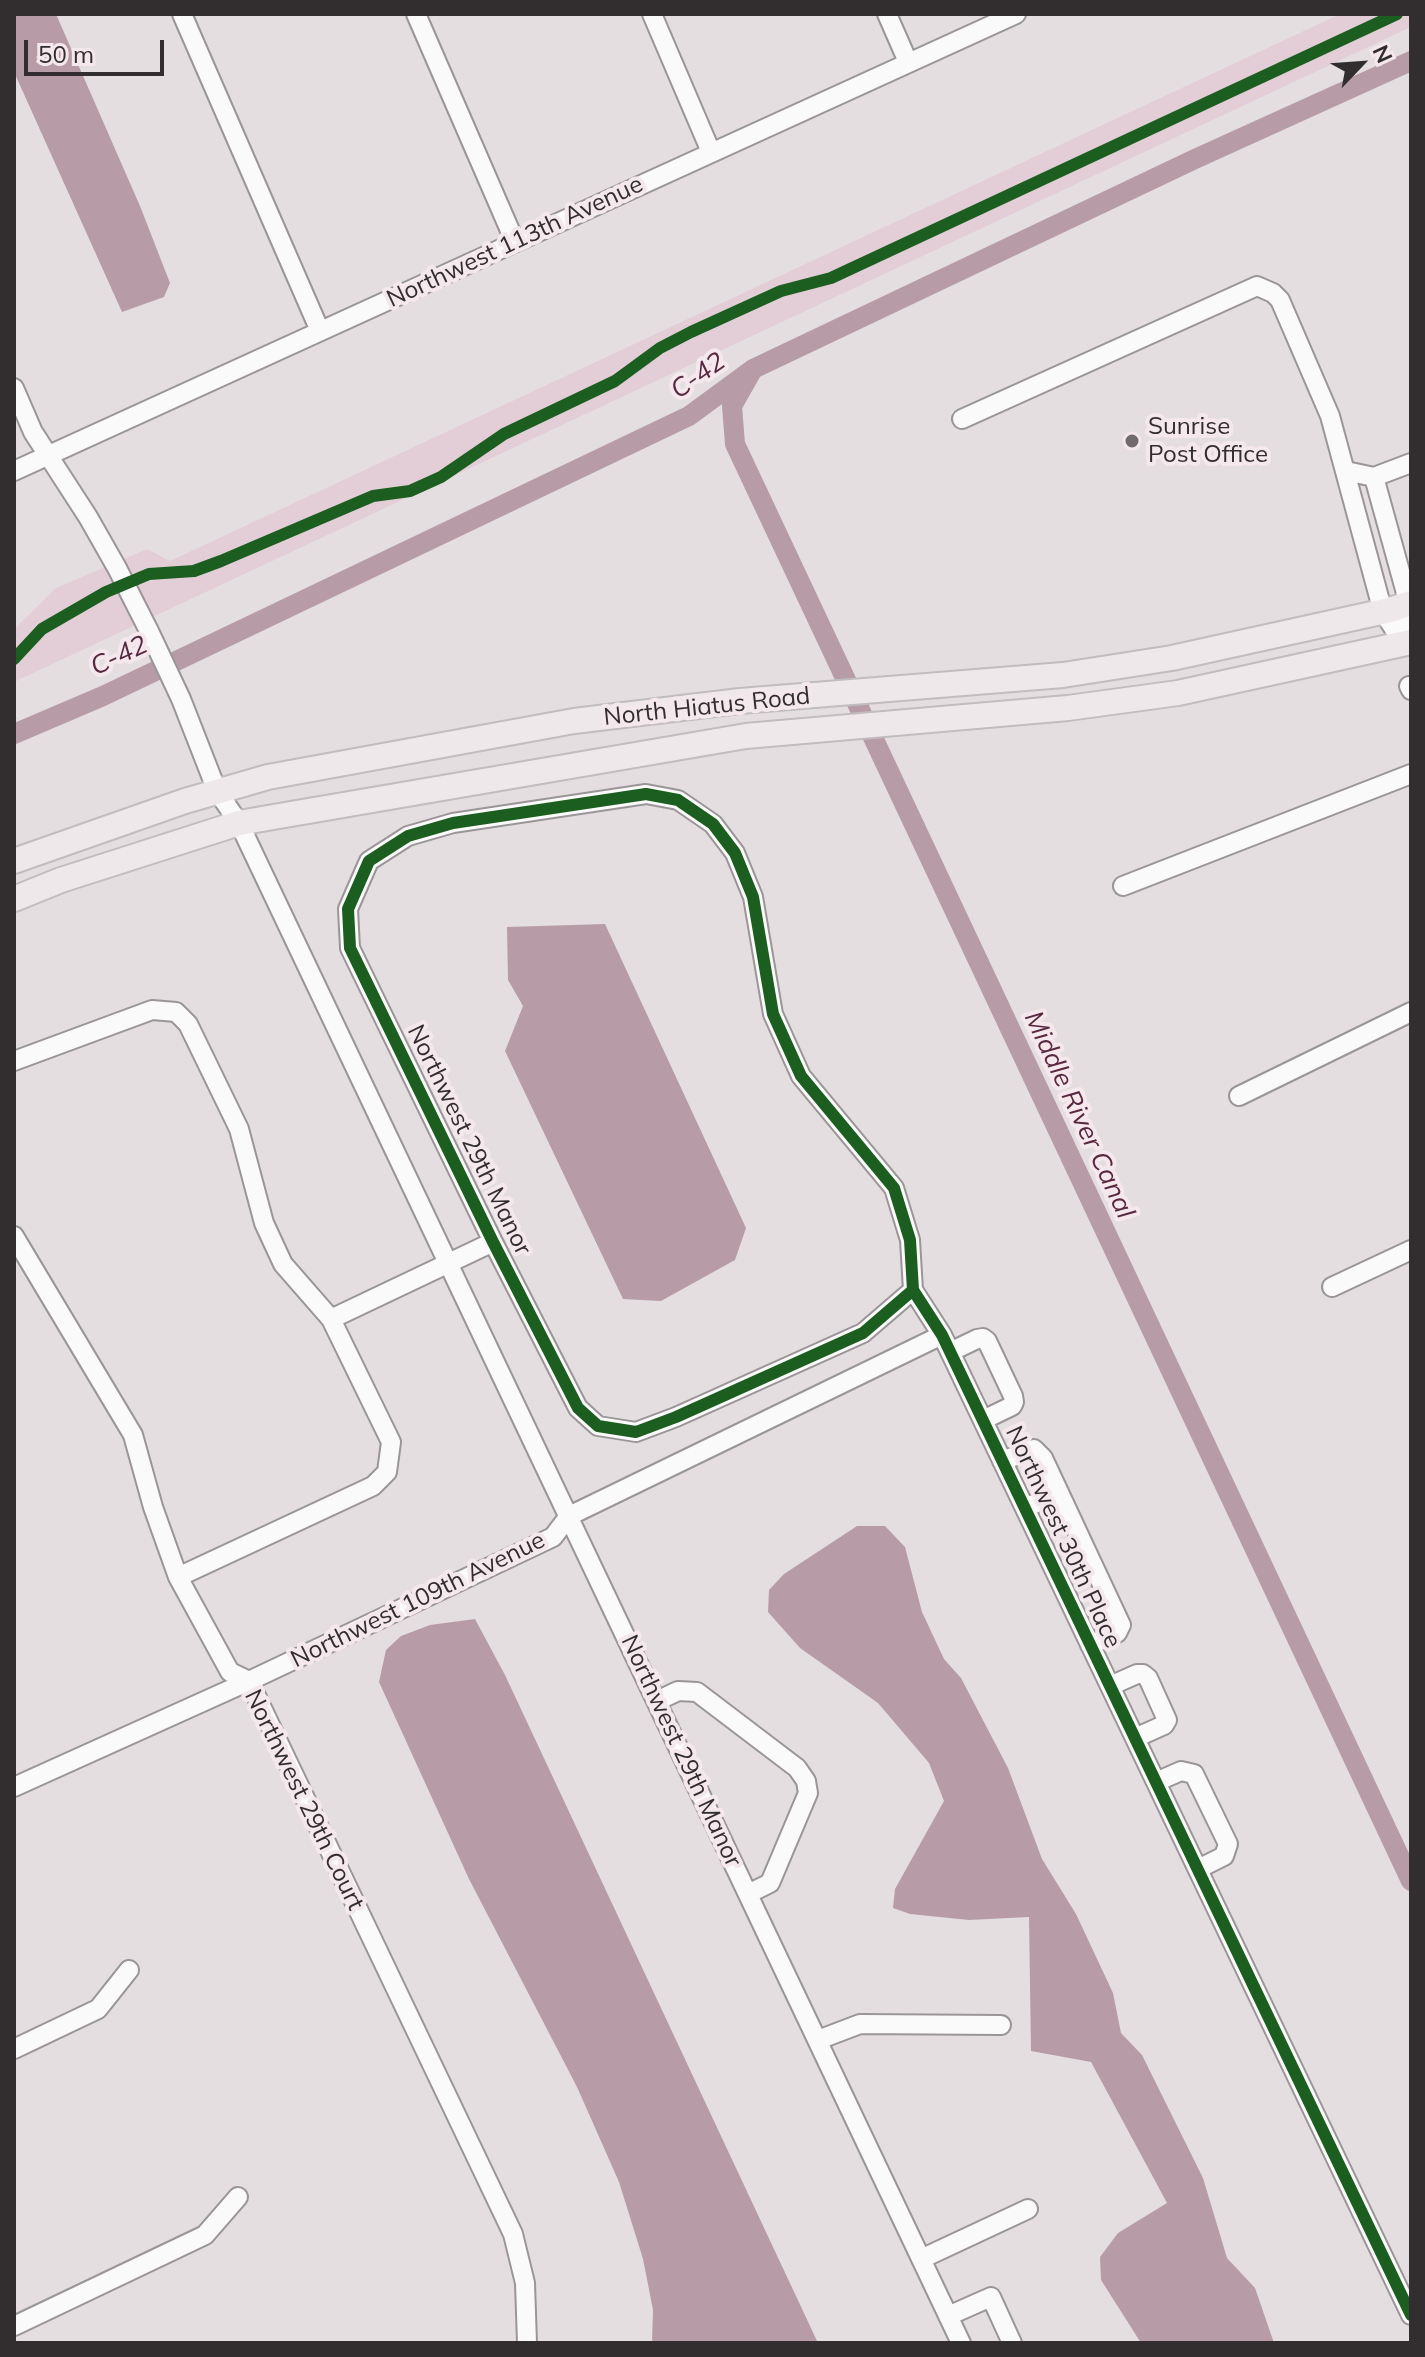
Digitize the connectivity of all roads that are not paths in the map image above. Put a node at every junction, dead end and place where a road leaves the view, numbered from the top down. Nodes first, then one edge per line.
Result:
1 (182, 14) edge
2 (416, 14) edge
3 (652, 14) edge
4 (887, 14) edge
5 (1016, 14) edge
6 (908, 62) junction
7 (711, 152) junction
8 (515, 242) junction
9 (320, 331) junction
10 (14, 388) edge
11 (962, 419) dead end
12 (48, 456) junction
13 (1411, 463) edge
14 (14, 471) edge
15 (1346, 471) junction
16 (1374, 477) junction
17 (1410, 603) edge
18 (1383, 612) junction
19 (1407, 643) edge
20 (1411, 774) edge
21 (217, 791) junction
22 (239, 823) junction
23 (14, 861) edge
24 (369, 861) joint
25 (1123, 886) dead end
26 (14, 899) edge
27 (1411, 1012) edge
28 (14, 1061) edge
29 (1239, 1096) dead end
30 (14, 1236) edge
31 (493, 1242) junction
32 (1411, 1250) edge
33 (448, 1264) junction
34 (1332, 1287) dead end
35 (913, 1290) junction
36 (331, 1319) junction
37 (946, 1343) junction
38 (983, 1420) junction
39 (1002, 1461) junction
40 (1059, 1493) junction
41 (1025, 1508) junction
42 (569, 1516) junction
43 (1065, 1548) junction
44 (178, 1577) junction
45 (1090, 1645) junction
46 (249, 1681) junction
47 (1110, 1686) junction
48 (657, 1701) junction
49 (1135, 1738) junction
50 (1156, 1782) junction
51 (14, 1787) edge
52 (1198, 1869) junction
53 (748, 1894) junction
54 (129, 1970) dead end
55 (1001, 2025) dead end
56 (818, 2040) junction
57 (14, 2049) edge
58 (238, 2197) dead end
59 (1028, 2209) dead end
60 (921, 2259) junction
61 (1411, 2315) edge
62 (948, 2316) junction
63 (14, 2326) edge
64 (527, 2343) edge
65 (961, 2343) edge
66 (1012, 2343) edge

1 - 9 street
2 - 8 street
3 - 7 street
4 - 6 street
5 - 6 street, Northwest 113th Avenue
6 - 7 street, Northwest 113th Avenue
7 - 8 street, Northwest 113th Avenue
8 - 9 street, Northwest 113th Avenue
9 - 12 street, Northwest 113th Avenue
10 - 12 street, Northwest 29th Manor
11 - 15 street
12 - 14 street, Northwest 113th Avenue
12 - 21 street, Northwest 29th Manor
13 - 16 street
15 - 16 street
15 - 18 street
16 - 17 street
17 - 18 main road, North Hiatus Road
17 - 19 street
18 - 19 street
18 - 21 main road, North Hiatus Road
19 - 22 main road, North Hiatus Road
20 - 25 street
21 - 22 street, Northwest 29th Manor
21 - 23 main road, North Hiatus Road
22 - 26 main road, North Hiatus Road
22 - 33 street, Northwest 29th Manor
24 - 31 street, Northwest 29th Manor
24 - 35 street, Northwest 30th Place
27 - 29 street
28 - 36 street
30 - 44 street, Northwest 29th Court
31 - 33 street
31 - 35 street, Northwest 29th Manor
32 - 34 street
33 - 36 street
33 - 42 street, Northwest 29th Manor
35 - 37 street, Northwest 30th Place
36 - 44 street
37 - 38 street, Northwest 30th Place
37 - 38 street, Northwest 109th Avenue
37 - 42 street, Northwest 109th Avenue
38 - 39 street, Northwest 30th Place
39 - 40 street
39 - 41 street, Northwest 30th Place
40 - 41 street
40 - 43 street
41 - 43 street, Northwest 30th Place
42 - 46 street, Northwest 109th Avenue
42 - 48 street, Northwest 29th Manor
43 - 45 street, Northwest 30th Place
43 - 45 street
44 - 46 street, Northwest 29th Court
45 - 47 street, Northwest 30th Place
46 - 51 street, Northwest 109th Avenue
46 - 64 street, Northwest 29th Court
47 - 49 street, Northwest 30th Place
47 - 49 street
48 - 53 street, Northwest 29th Manor
48 - 53 street
49 - 50 street, Northwest 30th Place
50 - 52 street, Northwest 30th Place
50 - 52 street
52 - 61 street, Northwest 30th Place
53 - 56 street, Northwest 29th Manor
54 - 57 street
55 - 56 street
56 - 60 street, Northwest 29th Manor
58 - 63 street
59 - 60 street
60 - 62 street, Northwest 29th Manor
62 - 65 street, Northwest 29th Manor
62 - 66 street

